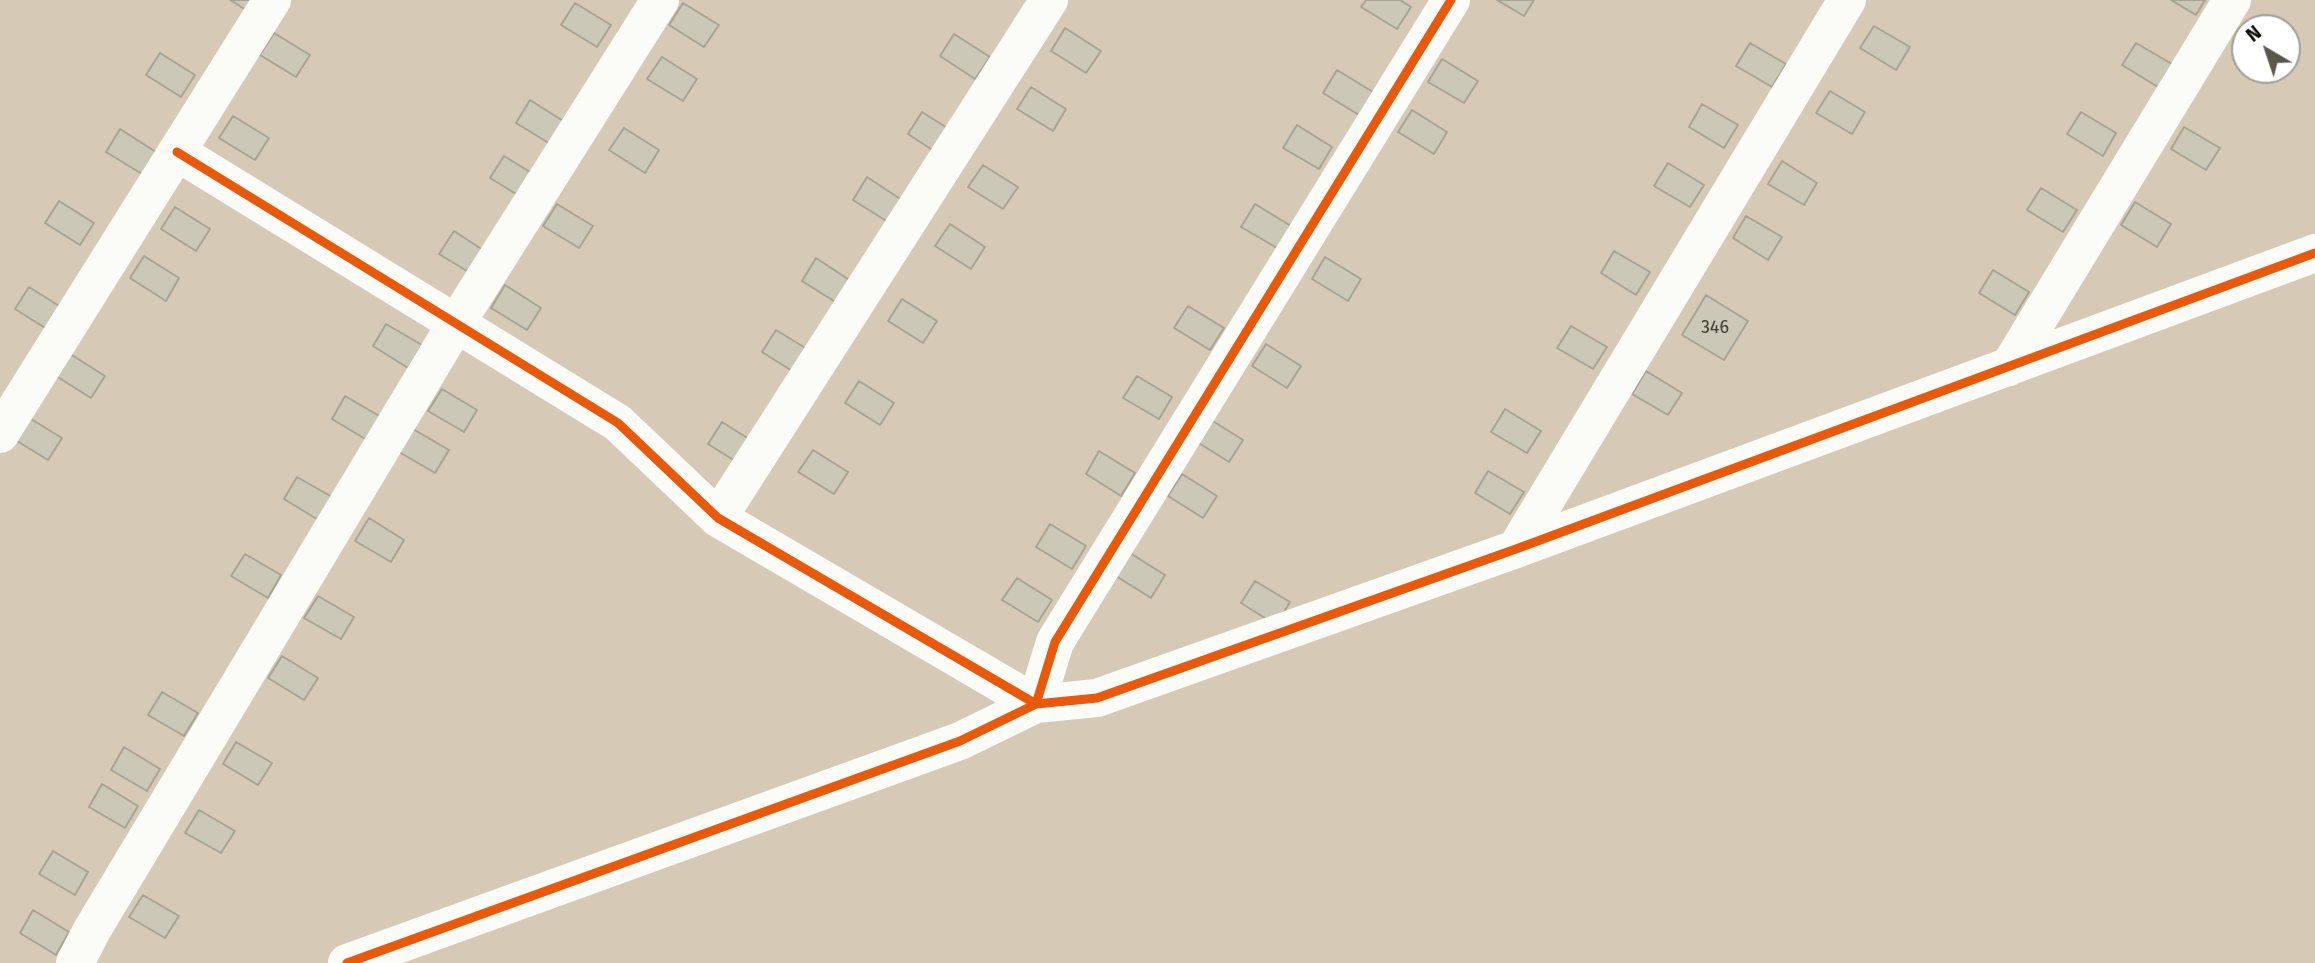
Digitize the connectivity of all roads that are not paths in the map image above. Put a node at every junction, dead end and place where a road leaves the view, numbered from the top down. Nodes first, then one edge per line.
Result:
1 (272, 0) edge
2 (660, 0) edge
3 (1049, 0) edge
4 (1451, 0) edge
5 (1847, 0) edge
6 (2232, 0) edge
7 (177, 152) junction
8 (2315, 253) edge
9 (457, 322) junction
10 (2009, 366) junction
11 (0, 434) edge
12 (718, 518) junction
13 (1516, 549) junction
14 (1036, 704) junction
15 (75, 963) edge
16 (347, 963) edge

1 - 7 street
2 - 9 street
3 - 12 street
4 - 14 street
5 - 13 street
6 - 10 street
7 - 9 street
7 - 11 street
8 - 10 street
9 - 12 street
9 - 15 street
10 - 13 street
12 - 14 street
13 - 14 street
14 - 16 street

